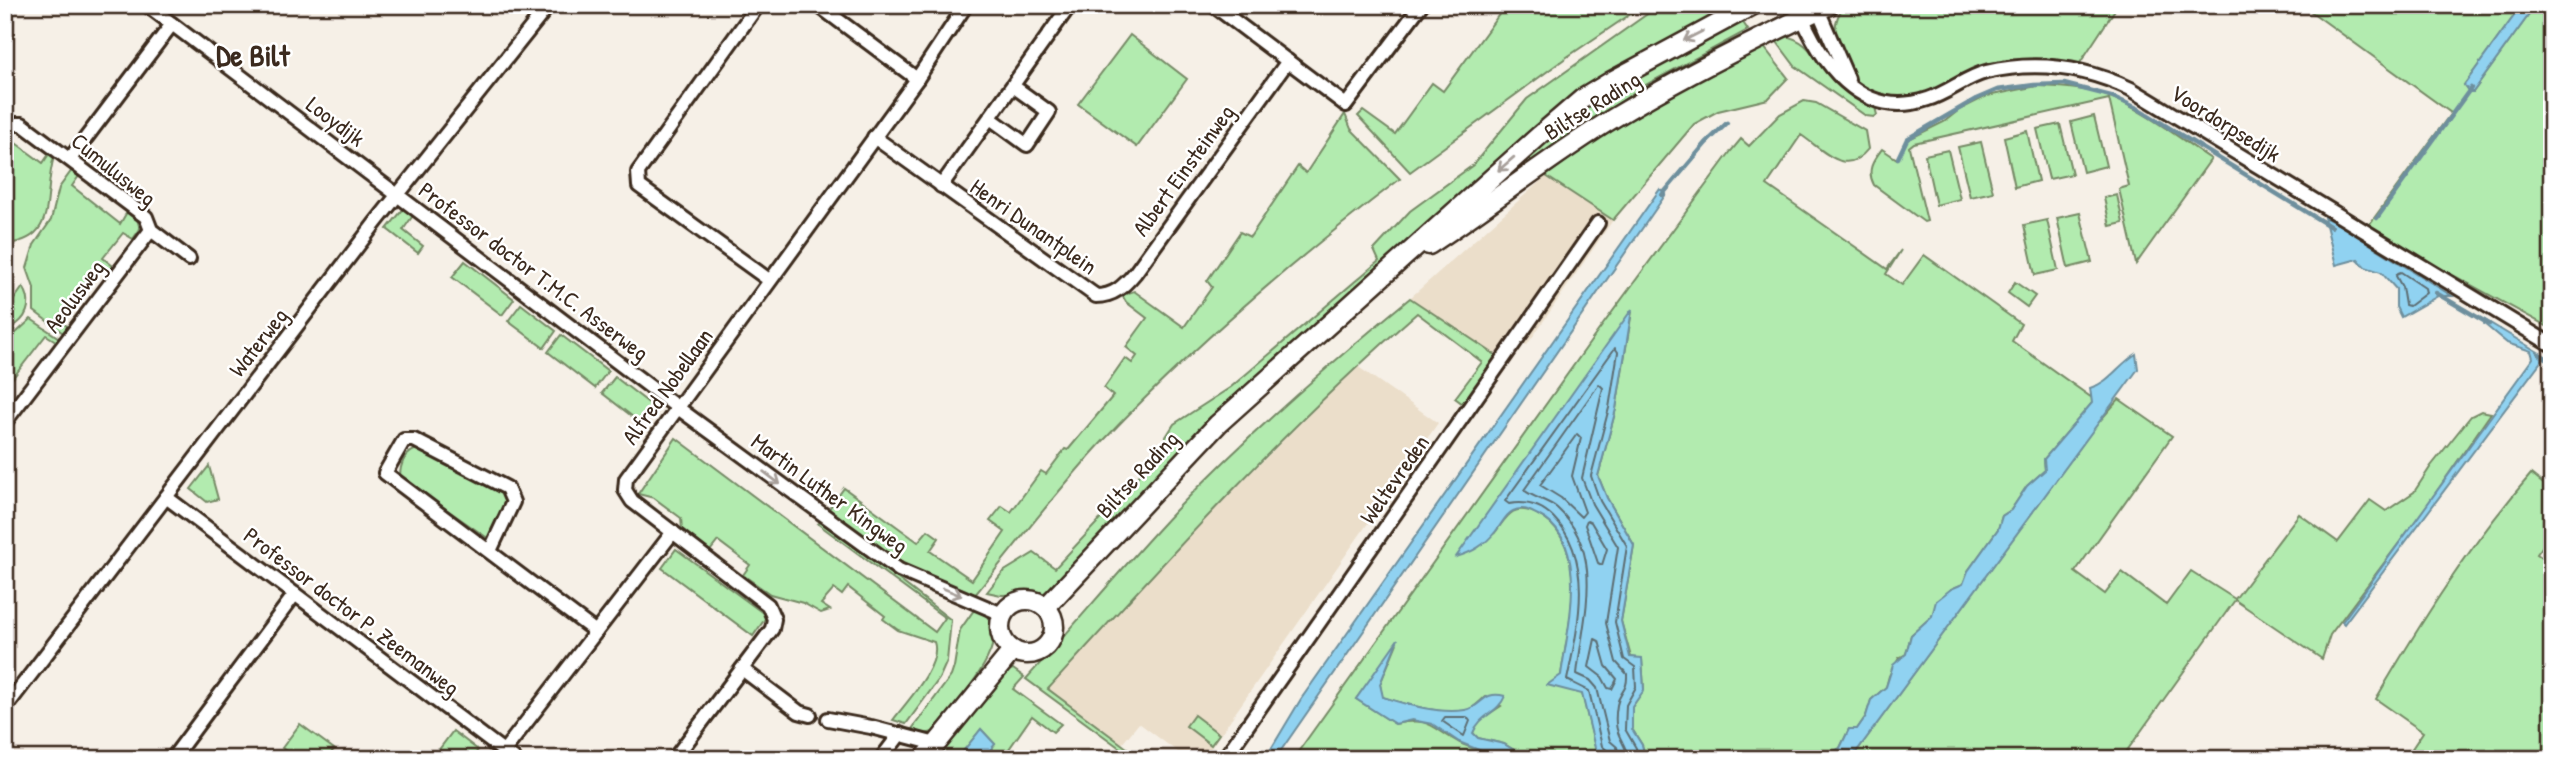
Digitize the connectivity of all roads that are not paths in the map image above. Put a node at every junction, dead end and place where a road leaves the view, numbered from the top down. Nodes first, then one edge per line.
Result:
1 (147, 5) edge
2 (549, 5) edge
3 (758, 5) edge
4 (818, 5) edge
5 (966, 5) edge
6 (1070, 5) edge
7 (1213, 5) edge
8 (1420, 5) edge
9 (1754, 5) edge
10 (1813, 9) edge
11 (167, 15) edge
12 (1288, 61) junction
13 (917, 79) junction
14 (1013, 86) junction
15 (990, 118) junction
16 (5, 124) edge
17 (874, 137) junction
18 (69, 159) junction
19 (941, 186) junction
20 (398, 194) junction
21 (1598, 223) dead end
22 (151, 230) junction
23 (189, 259) dead end
24 (1394, 268) junction
25 (769, 280) junction
26 (1105, 296) joint
27 (2552, 345) edge
28 (678, 408) junction
29 (5, 422) edge
30 (166, 497) junction
31 (673, 532) junction
32 (490, 551) junction
33 (295, 594) junction
34 (1045, 607) junction
35 (1002, 618) junction
36 (596, 632) junction
37 (1013, 650) junction
38 (743, 668) junction
39 (5, 708) edge
40 (810, 715) dead end
41 (828, 719) dead end
42 (900, 734) junction
43 (936, 744) junction
44 (509, 755) edge
45 (172, 759) edge
46 (674, 759) edge
47 (881, 759) edge
48 (924, 759) edge
49 (1224, 759) edge

1 - 11 street, Looydijk
2 - 20 street, Waterweg
3 - 25 street
4 - 13 street
5 - 13 street, Alfred Nobellaan
6 - 14 street, Henri Dunantplein
7 - 12 street
8 - 12 street
9 -> 24 main road, Biltse Rading
10 - 24 main road, Biltse Rading
10 - 27 street, Voordorpsedijk
11 - 18 street
11 - 20 street, Looydijk
12 - 26 street, Albert Einsteinweg
13 - 17 street, Alfred Nobellaan
14 - 15 street, Henri Dunantplein
14 - 15 street
15 - 19 street, Henri Dunantplein
16 - 18 street, Cumulusweg
17 - 19 street, Henri Dunantplein
17 - 25 street, Alfred Nobellaan
18 - 22 street, Cumulusweg
19 - 26 street, Henri Dunantplein
20 - 28 street, Professor doctor T.M.C. Asserweg
20 - 30 street, Waterweg
21 - 49 street, Weltevreden
22 - 23 street, Cumulusweg
22 - 29 street, Aeolusweg
24 - 34 main road, Biltse Rading
25 - 28 street, Alfred Nobellaan
28 - 31 street, Alfred Nobellaan
28 -> 35 street, Martin Luther Kingweg
30 - 33 street, Professor doctor P. Zeemanweg
30 - 39 street, Waterweg
31 - 36 street
31 - 38 street, Alfred Nobellaan
32 - 32 street
32 - 36 street
33 - 44 street, Professor doctor P. Zeemanweg
33 - 45 street
34 - 35 main road
34 - 37 main road
35 - 37 main road
36 - 44 street
37 - 43 main road
38 - 40 street
38 - 46 street, Alfred Nobellaan
41 - 42 street
42 - 43 street
42 - 47 street
43 - 48 main road

